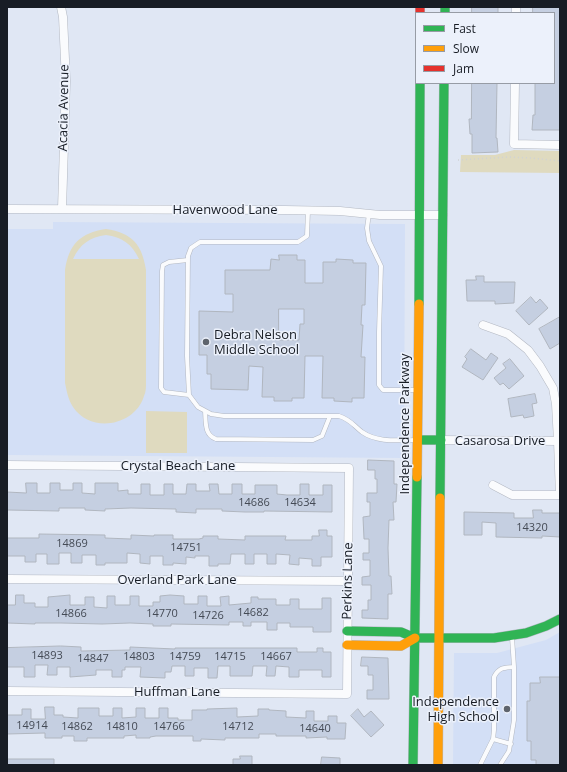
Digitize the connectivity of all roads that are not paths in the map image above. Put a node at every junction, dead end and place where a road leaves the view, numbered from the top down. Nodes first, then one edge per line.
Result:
1 (61, 7) edge
2 (420, 84) edge
3 (444, 84) edge
4 (515, 84) edge
5 (560, 145) edge
6 (7, 209) edge
7 (62, 209) junction
8 (308, 210) junction
9 (369, 214) junction
10 (419, 215) junction
11 (443, 215) junction
12 (188, 260) junction
13 (483, 325) dead end
14 (557, 388) edge
15 (418, 390) junction
16 (189, 395) junction
17 (205, 411) junction
18 (330, 416) junction
19 (418, 440) junction
20 (441, 440) junction
21 (558, 441) junction
22 (7, 465) edge
23 (349, 468) joint
24 (493, 485) dead end
25 (560, 495) edge
26 (7, 579) edge
27 (348, 581) junction
28 (560, 619) edge
29 (347, 631) junction
30 (512, 636) junction
31 (415, 638) junction
32 (440, 638) junction
33 (347, 645) junction
34 (514, 667) junction
35 (7, 691) edge
36 (347, 694) joint
37 (493, 739) junction
38 (511, 744) junction
39 (413, 765) edge
40 (438, 765) edge
41 (480, 765) edge
42 (500, 765) edge

1 - 7 street, Acacia Avenue
2 - 10 main road, Independence Parkway
3 - 11 main road
4 - 5 street
6 - 7 street, Havenwood Lane
7 - 8 street, Havenwood Lane
8 - 9 street, Havenwood Lane
8 - 12 lane
9 - 10 street, Havenwood Lane
9 - 15 lane
10 - 11 street, Havenwood Lane
10 - 15 main road, Independence Parkway
11 - 20 main road
12 - 16 lane
12 - 16 lane
13 - 14 street
14 - 21 street
15 - 19 main road, Independence Parkway
16 - 17 lane
17 - 18 lane
17 - 18 lane
18 - 19 lane
19 - 20 main road
19 - 31 main road, Independence Parkway
20 - 21 street, Casarosa Drive
20 - 32 main road
21 - 25 street
22 - 23 street, Crystal Beach Lane
23 - 27 street, Perkins Lane
24 - 25 street
26 - 27 street, Overland Park Lane
27 - 29 street, Perkins Lane
28 - 30 main road
29 - 31 main road
29 - 33 street, Perkins Lane
30 - 32 main road
30 - 34 lane
31 - 32 main road
31 - 33 main road
31 - 39 main road, Independence Parkway
32 - 40 main road
33 - 36 street, Perkins Lane
34 - 37 lane
34 - 38 lane
35 - 36 street, Huffman Lane
37 - 38 lane
37 - 41 lane
38 - 42 lane

